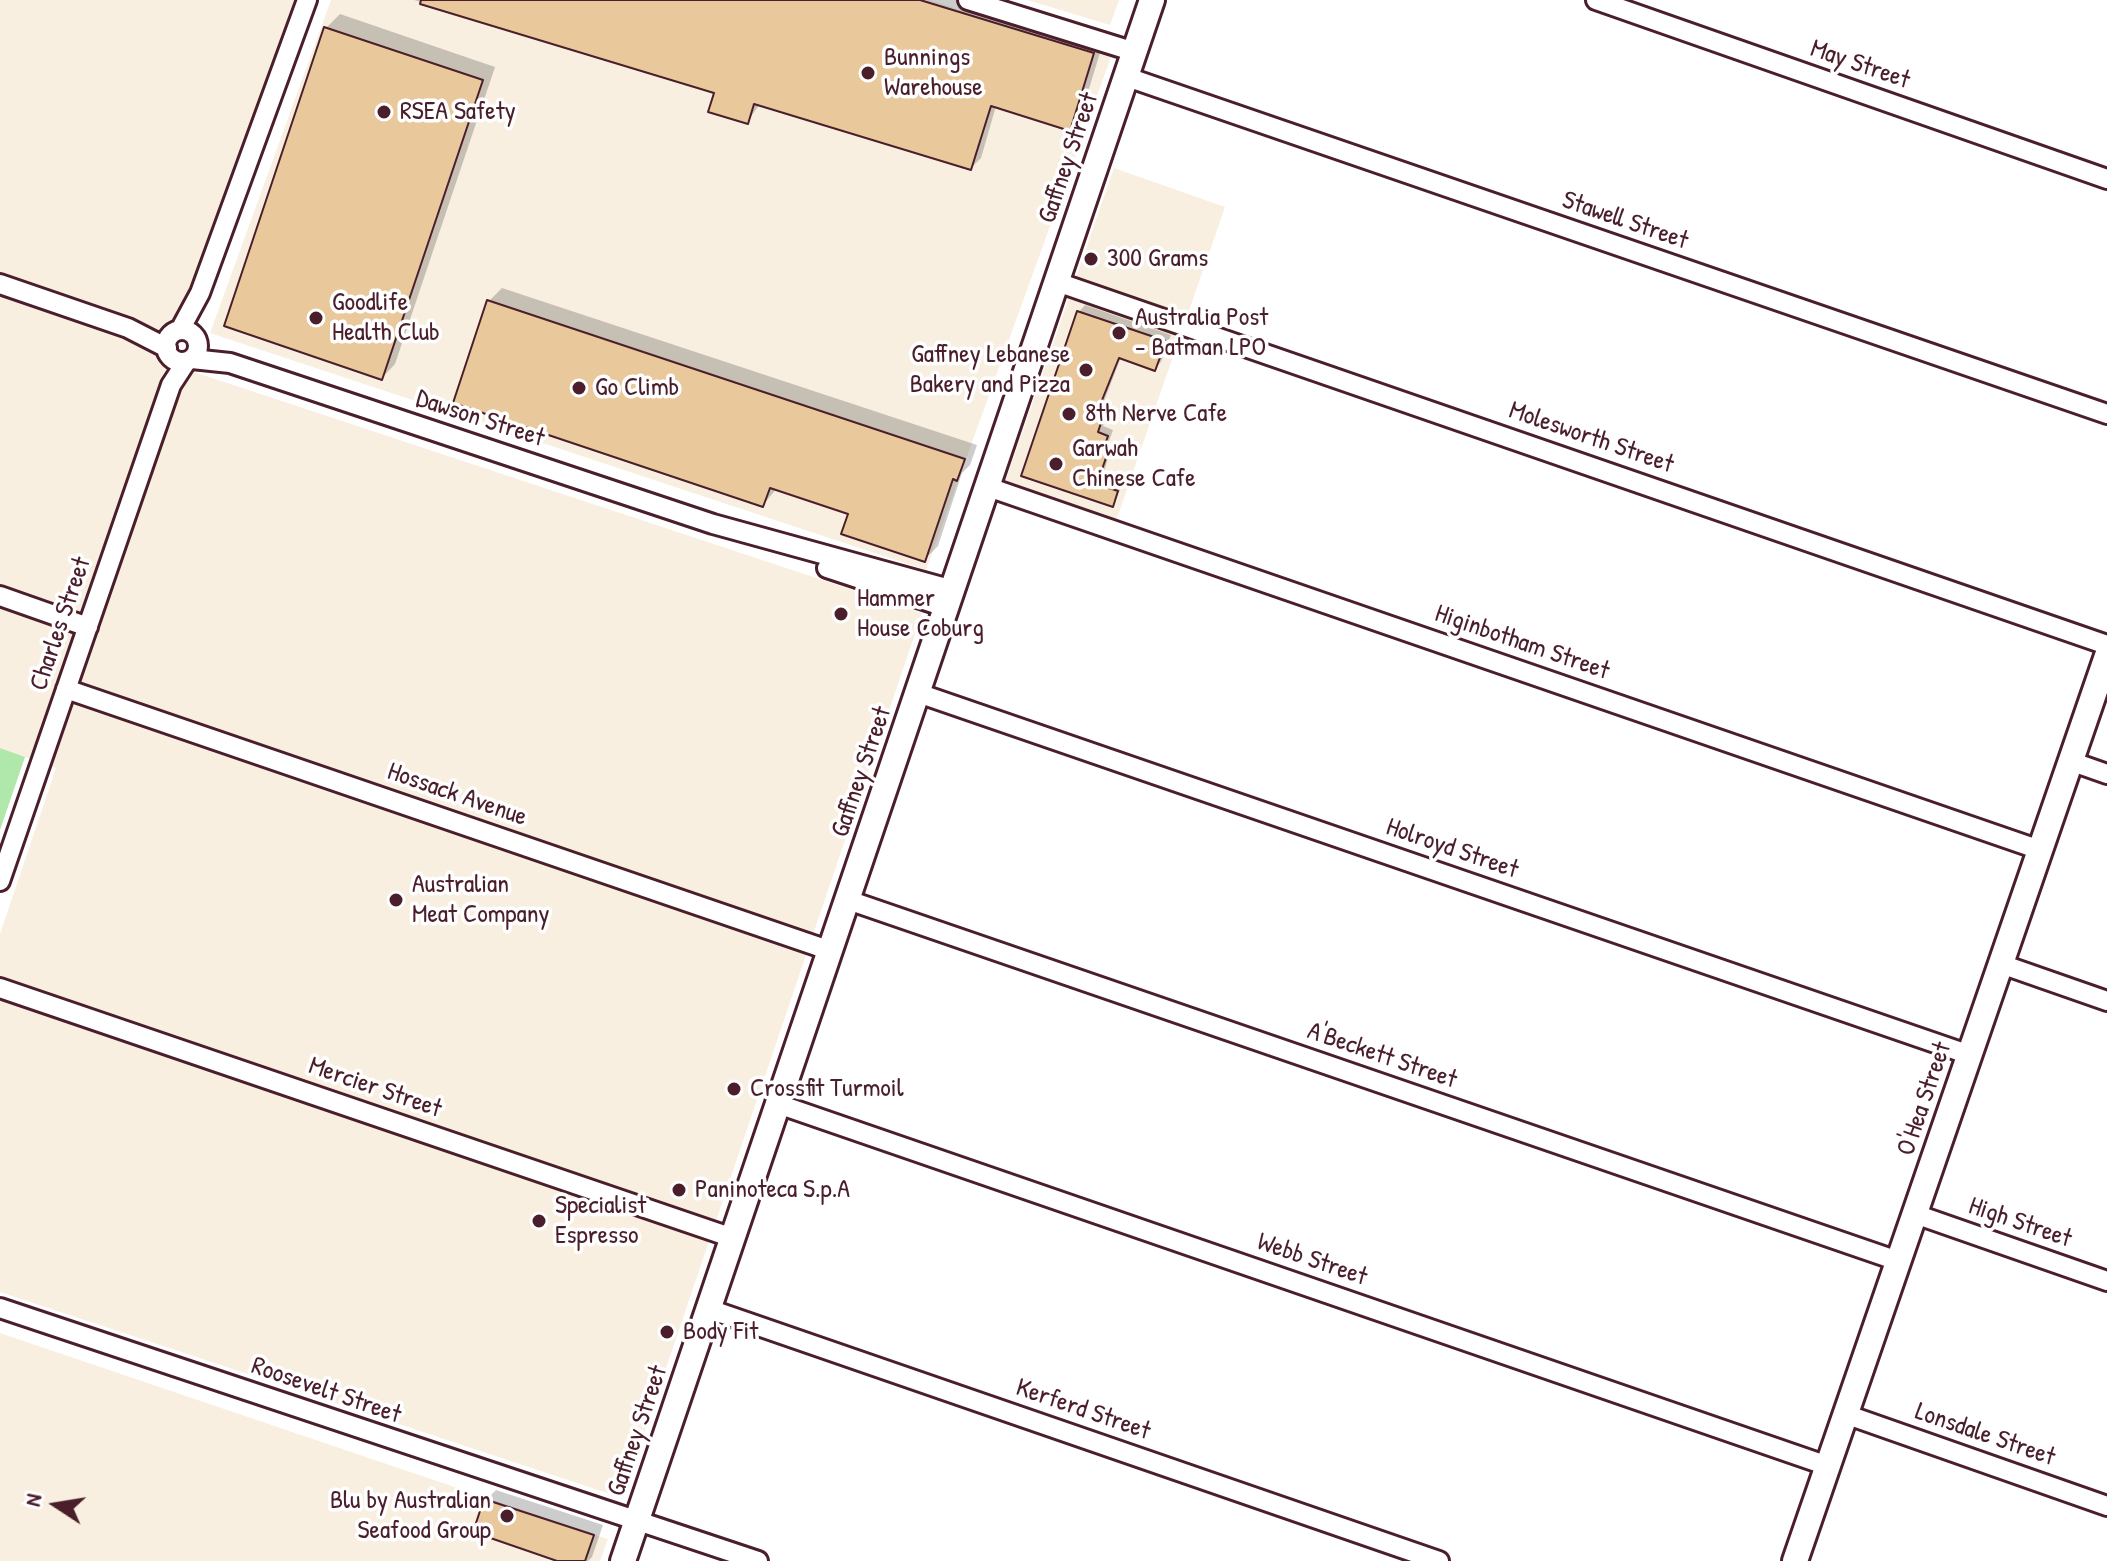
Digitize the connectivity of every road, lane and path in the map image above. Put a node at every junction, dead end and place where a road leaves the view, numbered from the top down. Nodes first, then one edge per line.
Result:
1 (307, 0) edge
2 (968, 0) edge
3 (1152, 0) edge
4 (1596, 0) edge
5 (1135, 52) junction
6 (1127, 77) junction
7 (2107, 179) edge
8 (1057, 282) junction
9 (0, 284) edge
10 (182, 346) junction
11 (2107, 414) edge
12 (988, 487) junction
13 (0, 596) edge
14 (950, 599) junction
15 (88, 627) junction
16 (2107, 645) edge
17 (2107, 656) edge
18 (66, 689) junction
19 (918, 693) junction
20 (2070, 761) junction
21 (2107, 774) edge
22 (2040, 850) junction
23 (0, 881) edge
24 (848, 900) junction
25 (831, 951) junction
26 (2001, 964) junction
27 (0, 988) edge
28 (2107, 1001) edge
29 (1970, 1055) junction
30 (778, 1104) junction
31 (1915, 1214) junction
32 (733, 1238) junction
33 (1898, 1261) junction
34 (2107, 1281) edge
35 (0, 1308) edge
36 (709, 1309) junction
37 (1845, 1414) junction
38 (1828, 1466) junction
39 (2107, 1506) edge
40 (637, 1521) junction
41 (623, 1561) edge
42 (758, 1561) edge
43 (1439, 1561) edge
44 (1795, 1561) edge

1 - 10 street, Charles Street
2 - 5 street
3 - 5 main road, Gaffney Street
4 - 7 street, May Street
5 - 6 main road, Gaffney Street
6 - 8 main road, Gaffney Street
6 - 11 street, Stawell Street
8 - 12 main road, Gaffney Street
8 - 16 street, Molesworth Street
9 - 10 street, Dawson Street
10 - 14 street, Dawson Street
10 - 15 street, Charles Street
12 - 14 main road, Gaffney Street
12 - 22 street, Higinbotham Street
13 - 15 street
14 - 19 main road, Gaffney Street
15 - 18 street, Charles Street
17 - 20 main road, O'Hea Street
18 - 23 street, Charles Street
18 - 25 street, Hossack Avenue
19 - 24 main road, Gaffney Street
19 - 29 street, Holroyd Street
20 - 21 street
20 - 22 main road, O'Hea Street
22 - 26 main road, O'Hea Street
24 - 25 main road, Gaffney Street
24 - 33 street, A'Beckett Street
25 - 30 main road, Gaffney Street
26 - 28 street
26 - 29 main road, O'Hea Street
27 - 32 street, Mercier Street
29 - 31 main road, O'Hea Street
30 - 32 main road, Gaffney Street
30 - 38 street, Webb Street
31 - 33 main road, O'Hea Street
31 - 34 street, High Street
32 - 36 main road, Gaffney Street
33 - 37 main road, O'Hea Street
35 - 40 street, Roosevelt Street
36 - 40 main road, Gaffney Street
36 - 43 street, Kerferd Street
37 - 38 main road, O'Hea Street
37 - 39 street, Lonsdale Street
38 - 44 main road, O'Hea Street
40 - 41 main road, Gaffney Street
40 - 42 street, Roosevelt Street

